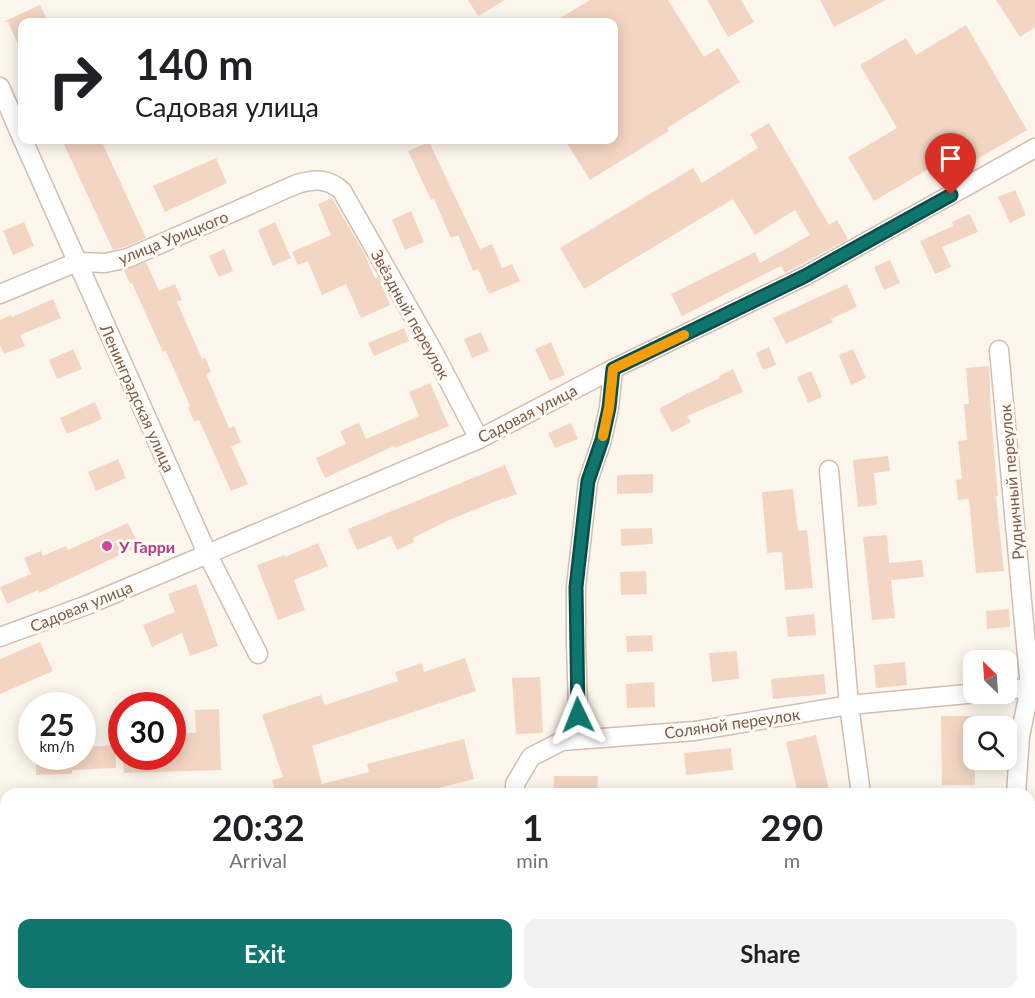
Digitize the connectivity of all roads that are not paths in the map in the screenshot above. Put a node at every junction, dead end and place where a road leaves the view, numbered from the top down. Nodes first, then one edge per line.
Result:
1 (0, 87) edge
2 (18, 128) edge
3 (25, 144) edge
4 (1035, 148) edge
5 (342, 190) joint
6 (77, 262) junction
7 (0, 294) edge
8 (999, 350) dead end
9 (613, 369) junction
10 (479, 439) junction
11 (829, 470) dead end
12 (207, 553) junction
13 (0, 637) edge
14 (258, 654) dead end
15 (1033, 688) edge
16 (1017, 689) edge
17 (963, 694) edge
18 (849, 705) junction
19 (579, 739) junction
20 (515, 788) edge
21 (860, 788) edge
22 (1016, 788) edge

1 - 2 street, Ленинградская улица
3 - 6 street, Ленинградская улица
4 - 9 street, Садовая улица
5 - 6 street, улица Урицкого
5 - 10 street, Звёздный переулок
6 - 7 street, улица Урицкого
6 - 12 street, Ленинградская улица
8 - 15 street, Рудничный переулок
9 - 10 street, Садовая улица
9 - 19 street
10 - 12 street, Садовая улица
11 - 18 street
12 - 13 street, Садовая улица
12 - 14 street, Ленинградская улица
15 - 16 street
15 - 22 street, Рудничный переулок
17 - 18 street, Соляной переулок
18 - 19 street, Соляной переулок
18 - 21 street
19 - 20 street, Соляной переулок

